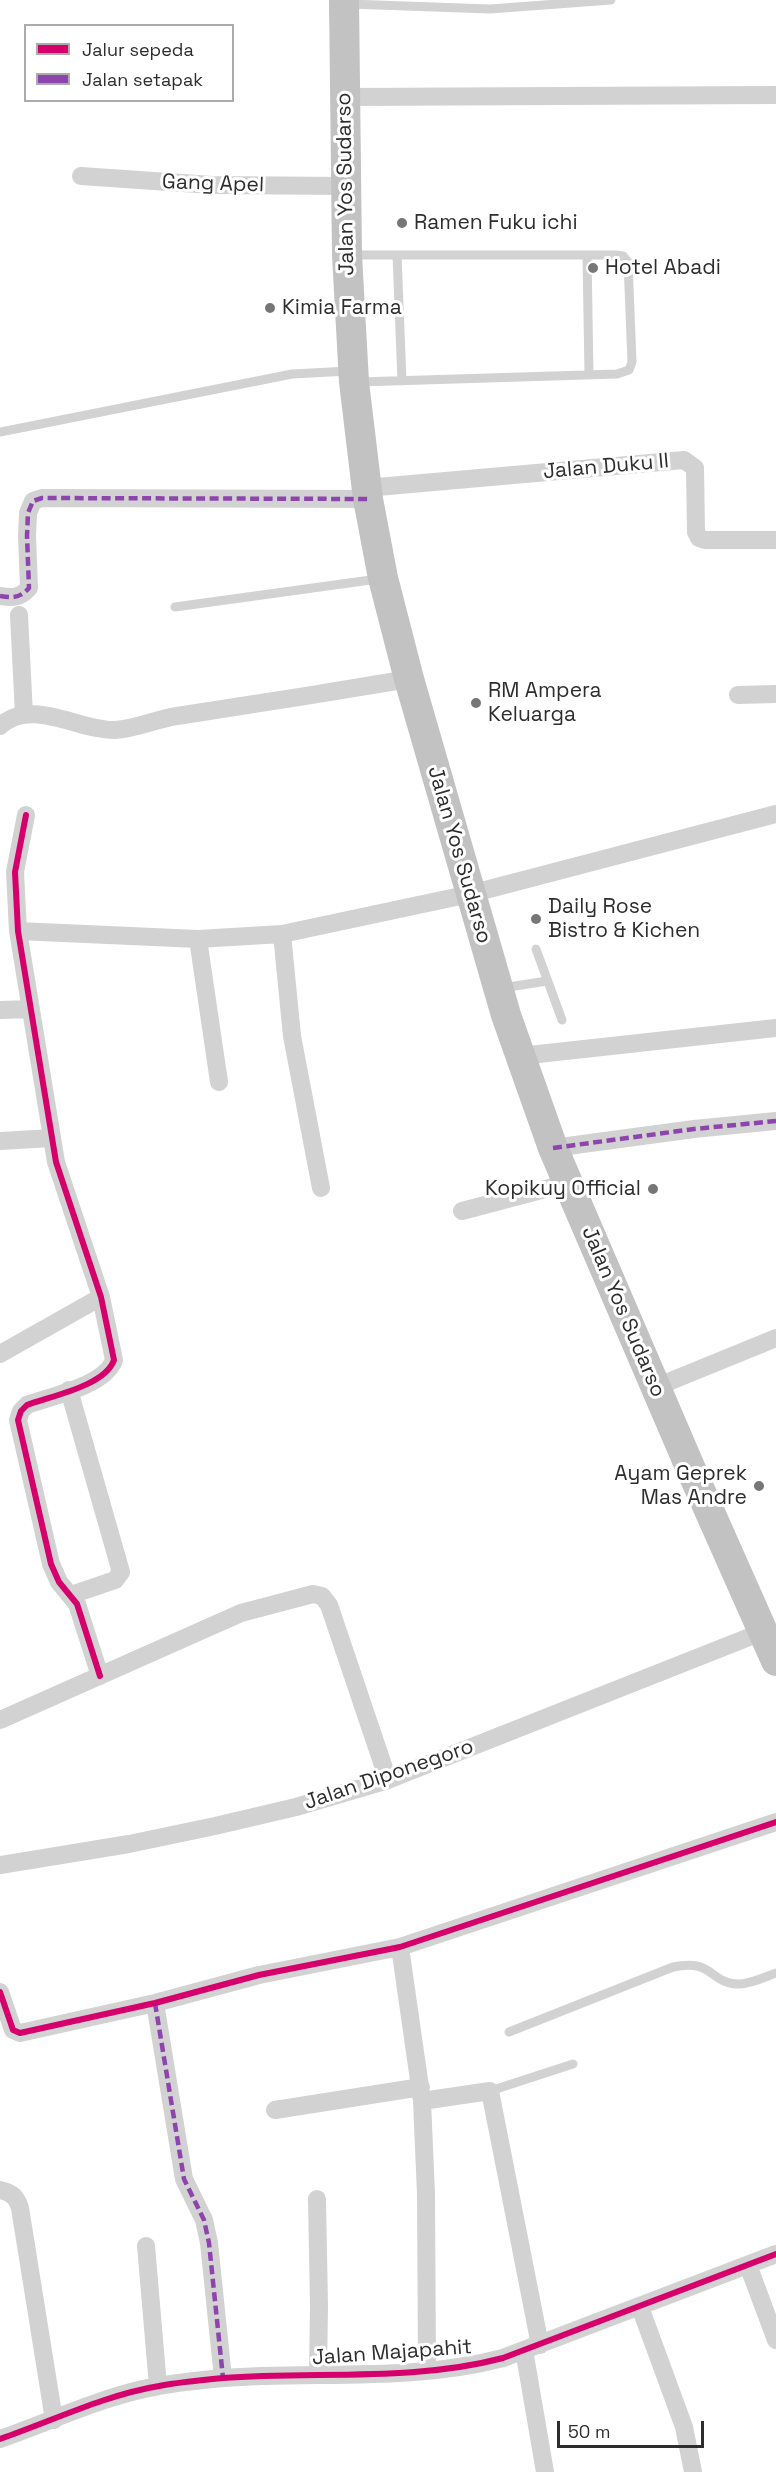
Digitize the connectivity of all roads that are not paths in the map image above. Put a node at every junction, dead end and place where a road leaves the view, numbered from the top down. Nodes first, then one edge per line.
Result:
1 (612, 0) edge
2 (344, 2) edge
3 (776, 95) edge
4 (345, 97) junction
5 (81, 176) dead end
6 (346, 186) junction
7 (347, 255) junction
8 (397, 255) junction
9 (587, 255) junction
10 (589, 375) junction
11 (353, 376) junction
12 (402, 381) junction
13 (0, 432) edge
14 (367, 493) junction
15 (776, 540) edge
16 (383, 578) junction
17 (0, 596) edge
18 (175, 607) dead end
19 (19, 615) dead end
20 (409, 679) junction
21 (776, 694) edge
22 (738, 695) dead end
23 (24, 715) junction
24 (0, 726) edge
25 (776, 814) edge
26 (26, 815) dead end
27 (7, 871) edge
28 (470, 894) junction
29 (18, 931) junction
30 (282, 934) junction
31 (198, 939) junction
32 (536, 949) dead end
33 (548, 981) junction
34 (498, 989) junction
35 (31, 1009) junction
36 (0, 1010) edge
37 (562, 1020) dead end
38 (776, 1028) edge
39 (520, 1056) junction
40 (219, 1082) dead end
41 (776, 1121) edge
42 (52, 1138) junction
43 (0, 1141) edge
44 (553, 1148) junction
45 (568, 1183) junction
46 (321, 1188) dead end
47 (462, 1211) dead end
48 (101, 1297) junction
49 (776, 1338) edge
50 (0, 1354) edge
51 (656, 1387) junction
52 (69, 1390) junction
53 (71, 1595) junction
54 (770, 1644) edge
55 (100, 1676) junction
56 (0, 1720) edge
57 (388, 1780) junction
58 (776, 1822) edge
59 (0, 1865) edge
60 (400, 1947) junction
61 (776, 1973) edge
62 (0, 1992) edge
63 (155, 2003) junction
64 (509, 2032) dead end
65 (573, 2064) dead end
66 (489, 2091) junction
67 (421, 2094) junction
68 (275, 2110) dead end
69 (0, 2190) edge
70 (317, 2199) dead end
71 (146, 2246) dead end
72 (776, 2254) edge
73 (748, 2265) junction
74 (640, 2307) junction
75 (776, 2340) edge
76 (532, 2348) junction
77 (427, 2371) junction
78 (318, 2375) junction
79 (223, 2378) junction
80 (158, 2386) junction
81 (54, 2420) junction
82 (0, 2439) edge
83 (545, 2472) edge
84 (693, 2472) edge

1 - 2 lane
2 - 4 highway, Jalan Yos Sudarso
3 - 4 street
4 - 6 highway, Jalan Yos Sudarso
5 - 6 street, Gang Apel
6 - 7 highway, Jalan Yos Sudarso
7 - 8 lane
7 - 11 highway, Jalan Yos Sudarso
8 - 9 lane
8 - 12 lane
9 - 10 lane
9 - 10 lane
10 - 12 lane
11 - 12 lane
11 - 13 lane
11 - 14 highway, Jalan Yos Sudarso
14 - 15 street, Jalan Duku II
14 - 16 highway, Jalan Yos Sudarso
14 - 17 street
16 - 18 lane
16 - 20 highway, Jalan Yos Sudarso
19 - 23 street
20 - 23 street
20 - 28 highway, Jalan Yos Sudarso
21 - 22 street
23 - 24 street
25 - 28 street
26 - 27 street
27 - 29 street
28 - 30 street
28 - 34 highway, Jalan Yos Sudarso
29 - 31 street
29 - 35 street
30 - 31 street
30 - 46 street
31 - 40 street
32 - 33 lane
33 - 34 lane
33 - 37 lane
34 - 39 highway, Jalan Yos Sudarso
35 - 36 street
35 - 42 street
38 - 39 street
39 - 44 highway, Jalan Yos Sudarso
41 - 44 street
42 - 43 street
42 - 48 street
44 - 45 highway, Jalan Yos Sudarso
45 - 47 street
45 - 51 highway, Jalan Yos Sudarso
48 - 50 street
48 - 52 street
49 - 51 street
51 - 54 highway, Jalan Yos Sudarso
52 - 53 street
52 - 53 street
53 - 55 street
54 - 57 street, Jalan Diponegoro
55 - 56 street
55 - 57 street
57 - 59 street, Jalan Diponegoro
58 - 60 street
60 - 63 street
60 - 67 street
61 - 64 lane
62 - 63 street
63 - 79 street
65 - 66 lane
66 - 67 street
66 - 76 street
67 - 68 street
67 - 77 street
69 - 81 street
70 - 78 street
71 - 80 street
72 - 73 street, Jalan Majapahit
73 - 74 street, Jalan Majapahit
73 - 75 street
74 - 76 street, Jalan Majapahit
74 - 84 street
76 - 77 street, Jalan Majapahit
76 - 83 street
77 - 78 street, Jalan Majapahit
78 - 79 street, Jalan Majapahit
79 - 80 street, Jalan Majapahit
80 - 81 street, Jalan Majapahit
81 - 82 street, Jalan Majapahit

